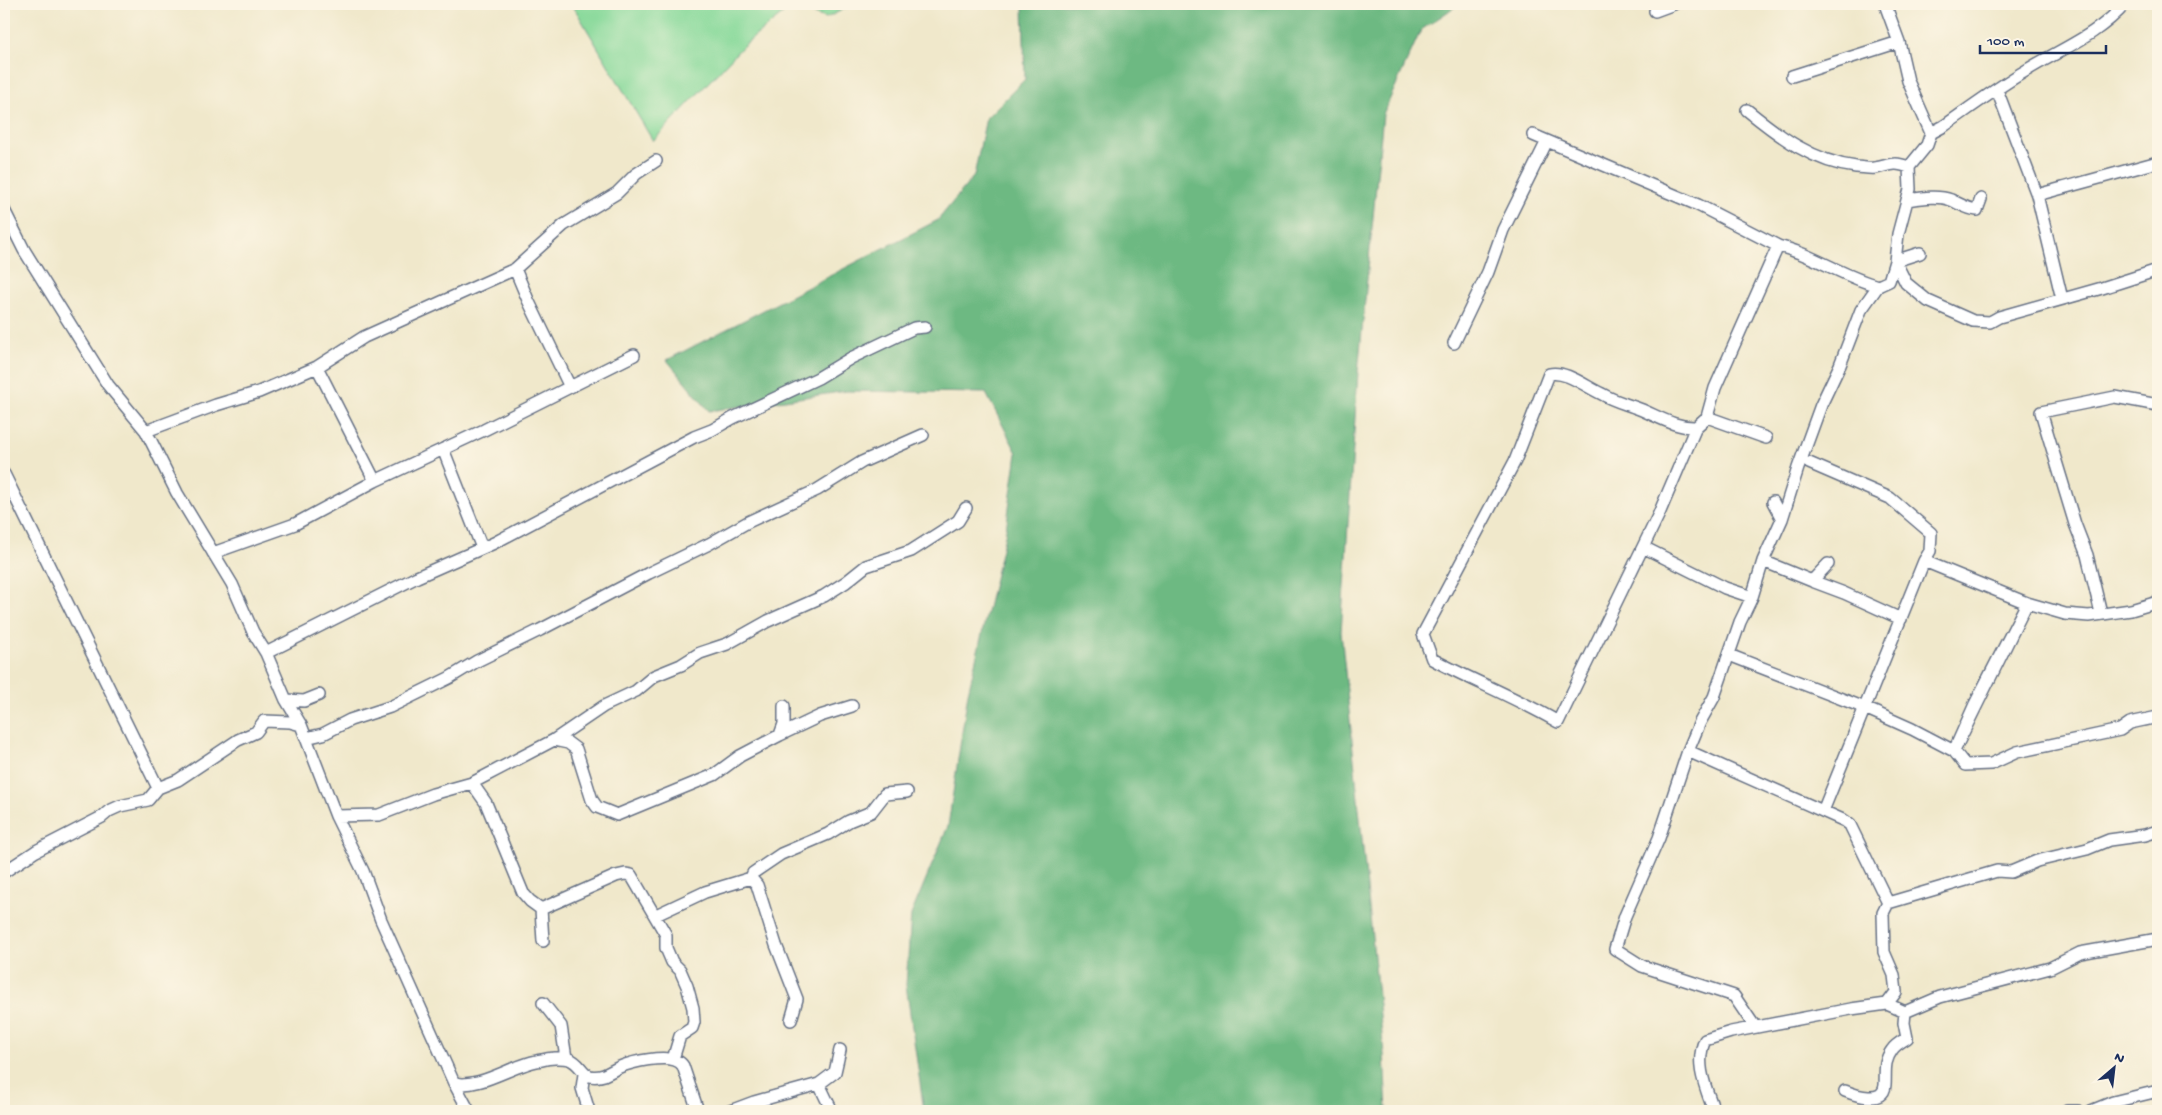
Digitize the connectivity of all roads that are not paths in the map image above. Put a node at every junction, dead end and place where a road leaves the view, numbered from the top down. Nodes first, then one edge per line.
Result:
1 (1674, 4) edge
2 (1885, 4) edge
3 (2125, 4) edge
4 (1656, 10) dead end
5 (1899, 42) junction
6 (1792, 76) dead end
7 (1997, 90) junction
8 (1747, 110) dead end
9 (1931, 133) junction
10 (1533, 134) dead end
11 (1547, 141) junction
12 (656, 161) dead end
13 (2158, 162) edge
14 (1909, 167) junction
15 (2037, 195) junction
16 (1981, 199) dead end
17 (1907, 200) junction
18 (4, 210) edge
19 (1778, 246) junction
20 (1920, 252) dead end
21 (1895, 261) junction
22 (515, 269) junction
23 (2158, 270) edge
24 (1906, 283) junction
25 (1884, 284) junction
26 (2062, 299) junction
27 (925, 327) dead end
28 (1454, 343) dead end
29 (634, 355) dead end
30 (317, 367) junction
31 (570, 387) junction
32 (2158, 405) edge
33 (1707, 417) junction
34 (1696, 428) junction
35 (146, 431) junction
36 (923, 435) dead end
37 (1766, 438) dead end
38 (443, 449) junction
39 (1809, 463) dead end
40 (4, 474) edge
41 (375, 480) junction
42 (1773, 502) dead end
43 (966, 508) dead end
44 (1782, 519) junction
45 (1643, 547) junction
46 (482, 548) junction
47 (214, 553) junction
48 (1762, 561) junction
49 (1924, 561) junction
50 (1828, 564) dead end
51 (1812, 581) junction
52 (1752, 597) junction
53 (2158, 602) edge
54 (2027, 603) junction
55 (2101, 613) junction
56 (1901, 619) junction
57 (266, 653) junction
58 (1729, 655) junction
59 (319, 696) dead end
60 (286, 700) junction
61 (784, 706) dead end
62 (852, 706) dead end
63 (1865, 708) junction
64 (2158, 718) edge
65 (301, 725) junction
66 (780, 735) junction
67 (306, 738) junction
68 (554, 740) junction
69 (1688, 751) junction
70 (1954, 751) junction
71 (472, 783) junction
72 (158, 788) junction
73 (907, 792) dead end
74 (1823, 811) junction
75 (336, 816) junction
76 (2158, 831) edge
77 (4, 872) edge
78 (750, 878) junction
79 (1888, 903) junction
80 (541, 909) junction
81 (656, 915) junction
82 (2158, 939) edge
83 (543, 941) dead end
84 (543, 1002) dead end
85 (1888, 1004) junction
86 (1905, 1012) junction
87 (792, 1020) dead end
88 (1755, 1027) junction
89 (840, 1050) dead end
90 (566, 1058) junction
91 (673, 1059) junction
92 (584, 1074) junction
93 (454, 1083) junction
94 (820, 1084) junction
95 (1845, 1091) dead end
96 (2158, 1091) edge
97 (469, 1111) edge
98 (589, 1111) edge
99 (698, 1111) edge
100 (730, 1111) edge
101 (832, 1111) edge
102 (1714, 1111) edge
103 (2067, 1111) edge
104 (2078, 1111) edge
105 (2094, 1111) edge

1 - 4 street
2 - 5 street
3 - 7 street
5 - 6 street
5 - 9 street
7 - 9 street
7 - 15 street
8 - 14 street
9 - 14 street
10 - 11 street
11 - 19 street
11 - 28 street
12 - 22 street
13 - 15 street
14 - 17 street
15 - 26 street
16 - 17 street
17 - 21 street
18 - 35 street
19 - 25 street
19 - 33 street
20 - 21 street
21 - 24 street
21 - 25 street
22 - 30 street
22 - 31 street
23 - 26 street
24 - 25 street
24 - 26 street
25 - 44 street
27 - 46 street
29 - 31 street
30 - 35 street
30 - 41 street
31 - 38 street
32 - 55 street
33 - 34 street
33 - 37 street
34 - 45 street
34 - 45 street
35 - 47 street
36 - 67 street
38 - 41 street
38 - 46 street
39 - 49 street
40 - 72 street
41 - 47 street
42 - 44 street
43 - 68 street
44 - 48 street
45 - 52 street
46 - 57 street
47 - 57 street
48 - 51 street
48 - 52 street
49 - 54 street
49 - 56 street
50 - 51 street
51 - 56 street
52 - 58 street
53 - 55 street
54 - 55 street
54 - 70 street
56 - 63 street
57 - 60 street
58 - 63 street
58 - 69 street
59 - 60 street
60 - 65 street
61 - 66 street
62 - 66 street
63 - 70 street
63 - 74 street
64 - 70 street
65 - 67 street
65 - 72 street
66 - 68 street
67 - 75 street
68 - 71 street
69 - 74 street
69 - 88 street
71 - 75 street
71 - 80 street
72 - 77 street
73 - 78 street
74 - 79 street
75 - 93 street
76 - 79 street
78 - 81 street
78 - 87 street
79 - 85 street
80 - 81 street
80 - 83 street
81 - 91 street
82 - 86 street
84 - 90 street
85 - 86 street
85 - 88 street
86 - 95 street
88 - 102 street
89 - 94 street
90 - 92 street
90 - 93 street
91 - 92 street
91 - 99 street
92 - 98 street
93 - 97 street
94 - 100 street
94 - 101 street
96 - 105 street
103 - 104 street

